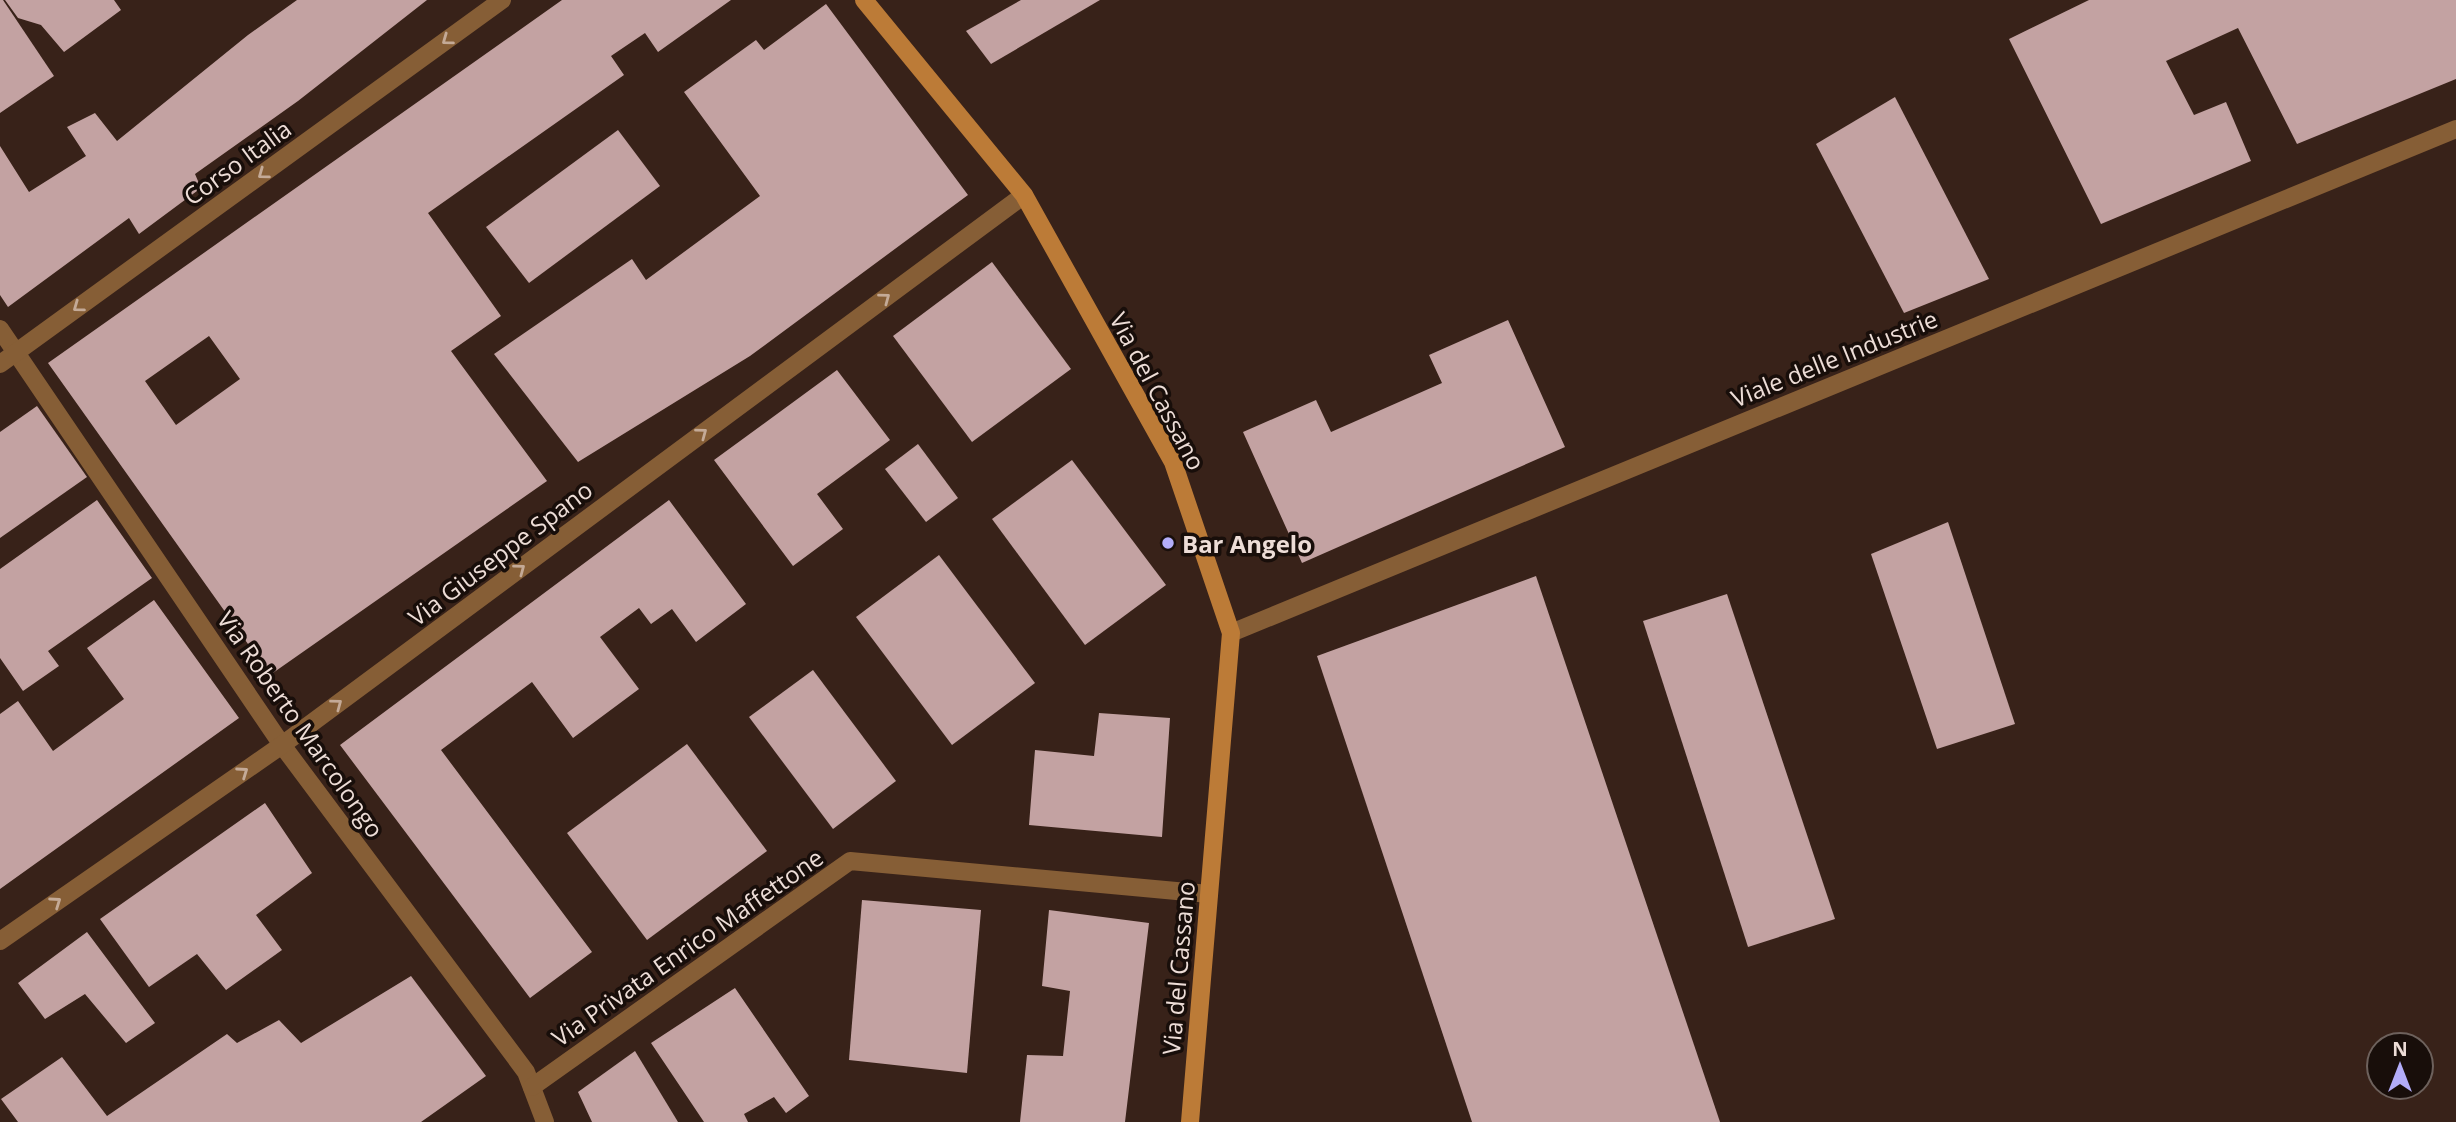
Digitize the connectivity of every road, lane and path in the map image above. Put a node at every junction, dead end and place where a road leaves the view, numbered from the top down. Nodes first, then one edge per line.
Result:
1 (502, 0) edge
2 (864, 0) edge
3 (2456, 129) edge
4 (1024, 195) junction
5 (0, 329) edge
6 (16, 353) junction
7 (0, 364) edge
8 (1231, 633) junction
9 (282, 745) junction
10 (1209, 894) junction
11 (0, 941) edge
12 (532, 1087) junction
13 (545, 1122) edge
14 (1190, 1122) edge

1 -> 6 street, Corso Italia
2 - 4 main road, Via del Cassano
3 - 8 street, Viale delle Industrie
4 - 8 main road, Via del Cassano
9 -> 4 street, Via Giuseppe Spano
5 - 6 street, Via Roberto Marcolongo
6 - 7 street, Corso Italia
6 - 9 street, Via Roberto Marcolongo
8 - 10 main road, Via del Cassano
11 -> 9 street, Via Giuseppe Spano
9 - 12 street, Via Roberto Marcolongo
10 - 12 street, Via Privata Enrico Maffettone
10 - 14 main road, Via del Cassano
12 - 13 street, Via Roberto Marcolongo

